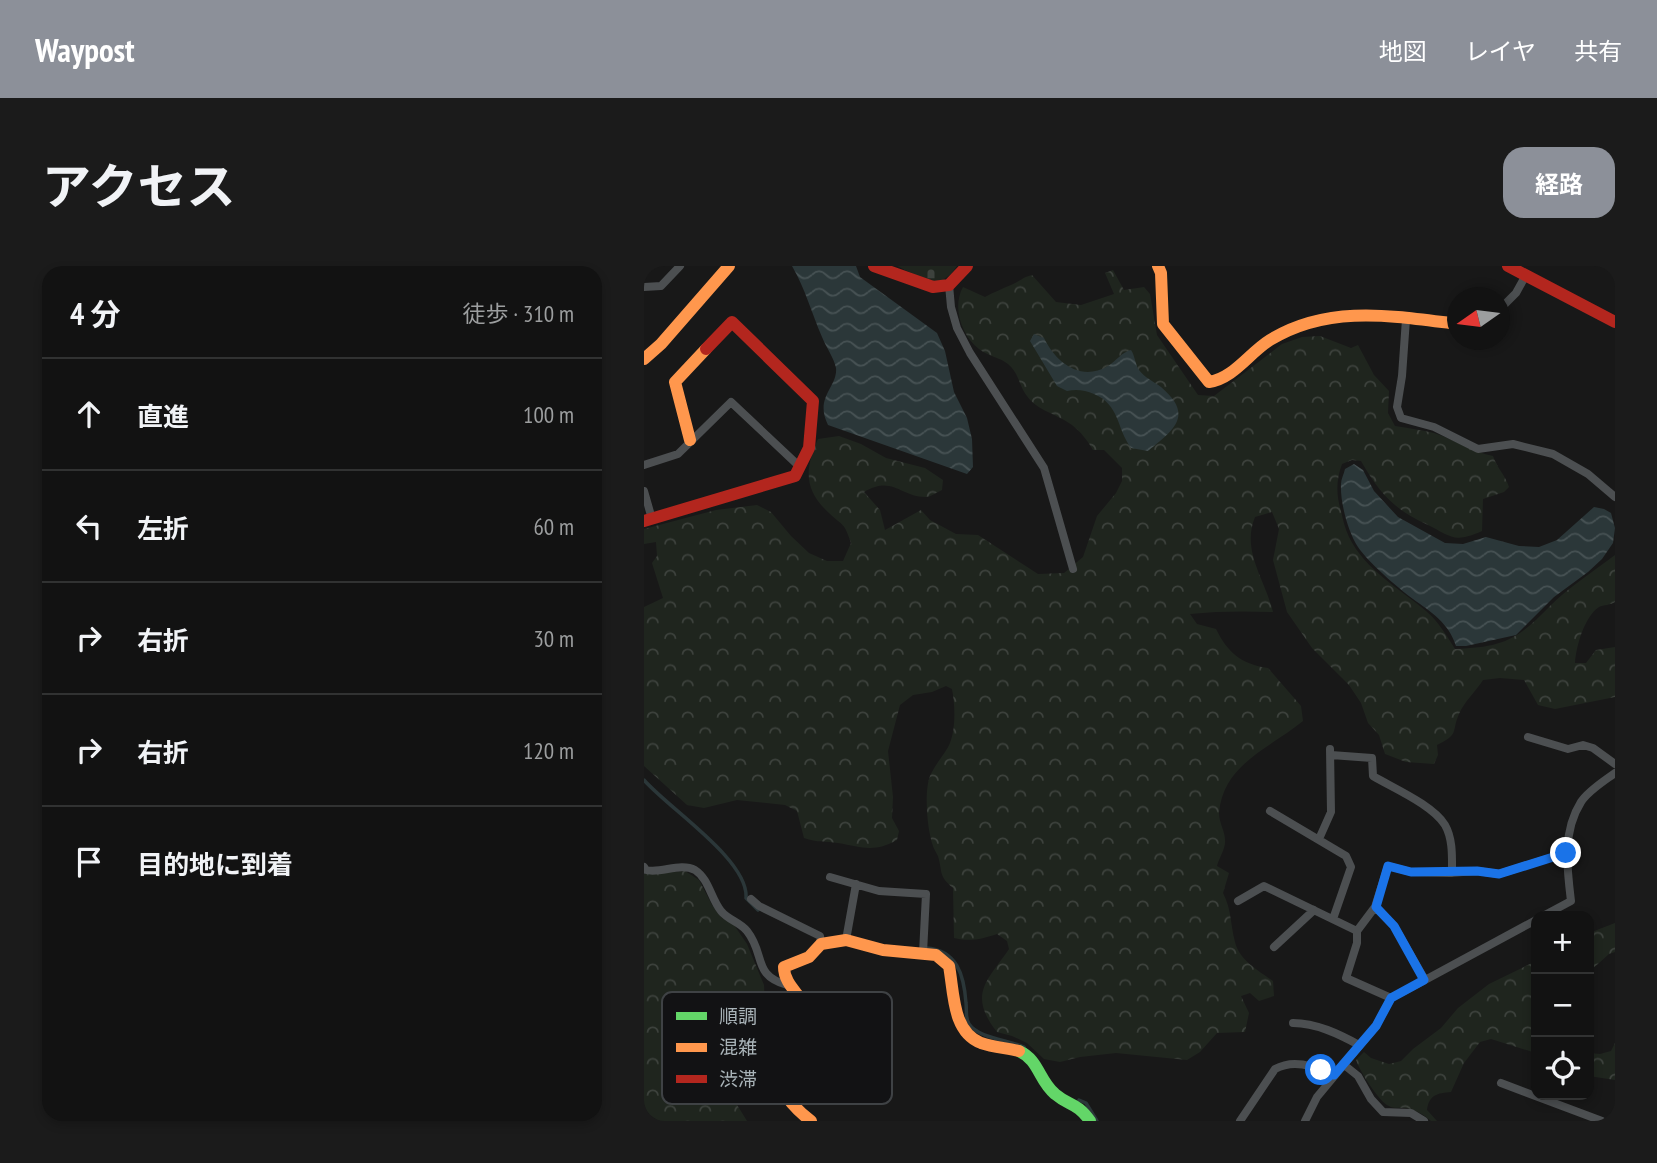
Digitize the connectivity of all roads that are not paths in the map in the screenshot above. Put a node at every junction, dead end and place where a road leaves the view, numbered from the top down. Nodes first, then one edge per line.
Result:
1 (680, 266) edge
2 (729, 266) edge
3 (874, 266) edge
4 (967, 266) edge
5 (1158, 266) edge
6 (1508, 266) edge
7 (1526, 275) junction
8 (949, 285) junction
9 (644, 287) edge
10 (1510, 299) edge
11 (1406, 319) junction
12 (1615, 321) edge
13 (1447, 323) edge
14 (644, 359) edge
15 (690, 440) junction
16 (644, 465) edge
17 (800, 467) junction
18 (644, 491) edge
19 (1615, 498) edge
20 (648, 520) edge
21 (1073, 569) dead end
22 (1528, 737) dead end
23 (1615, 764) edge
24 (1615, 773) edge
25 (1270, 811) dead end
26 (1320, 839) junction
27 (1566, 853) junction
28 (644, 867) edge
29 (1452, 873) junction
30 (830, 877) dead end
31 (856, 884) junction
32 (751, 900) dead end
33 (1238, 901) dead end
34 (1376, 907) junction
35 (1314, 910) junction
36 (1553, 911) edge
37 (1333, 919) junction
38 (1531, 923) edge
39 (1357, 931) junction
40 (846, 940) junction
41 (821, 944) junction
42 (1274, 947) dead end
43 (923, 953) junction
44 (1424, 980) junction
45 (787, 985) junction
46 (793, 992) edge
47 (1391, 998) junction
48 (1293, 1023) dead end
49 (1359, 1045) junction
50 (1343, 1064) junction
51 (1334, 1075) junction
52 (1501, 1083) dead end
53 (793, 1104) edge
54 (810, 1121) edge
55 (1090, 1121) edge
56 (1240, 1121) edge
57 (1306, 1121) edge
58 (1424, 1121) edge
59 (1602, 1121) edge

1 - 9 street
2 - 14 street
3 - 8 street
4 - 8 street
5 - 11 street
6 - 7 street
7 - 10 street
7 - 12 street
8 - 21 street
11 - 13 street
11 - 19 street
15 - 16 street
15 - 17 street
15 - 17 street
17 - 20 street
18 - 20 street
22 - 23 street
24 - 27 street
25 - 26 street
26 - 29 street
26 - 37 street
27 - 29 street
27 - 36 street
28 - 45 street
29 - 34 street
30 - 31 street
31 - 40 street
31 - 43 street
32 - 41 street
33 - 35 street
34 - 39 street
34 - 44 street
35 - 37 street
35 - 42 street
37 - 39 street
38 - 44 street
39 - 47 street
40 - 41 street
40 - 43 street
41 - 45 street
43 - 55 street
44 - 47 street
45 - 46 street
47 - 49 street
48 - 49 street
49 - 50 street
50 - 51 street
50 - 58 street
51 - 56 street
51 - 57 street
52 - 59 street
53 - 54 street

